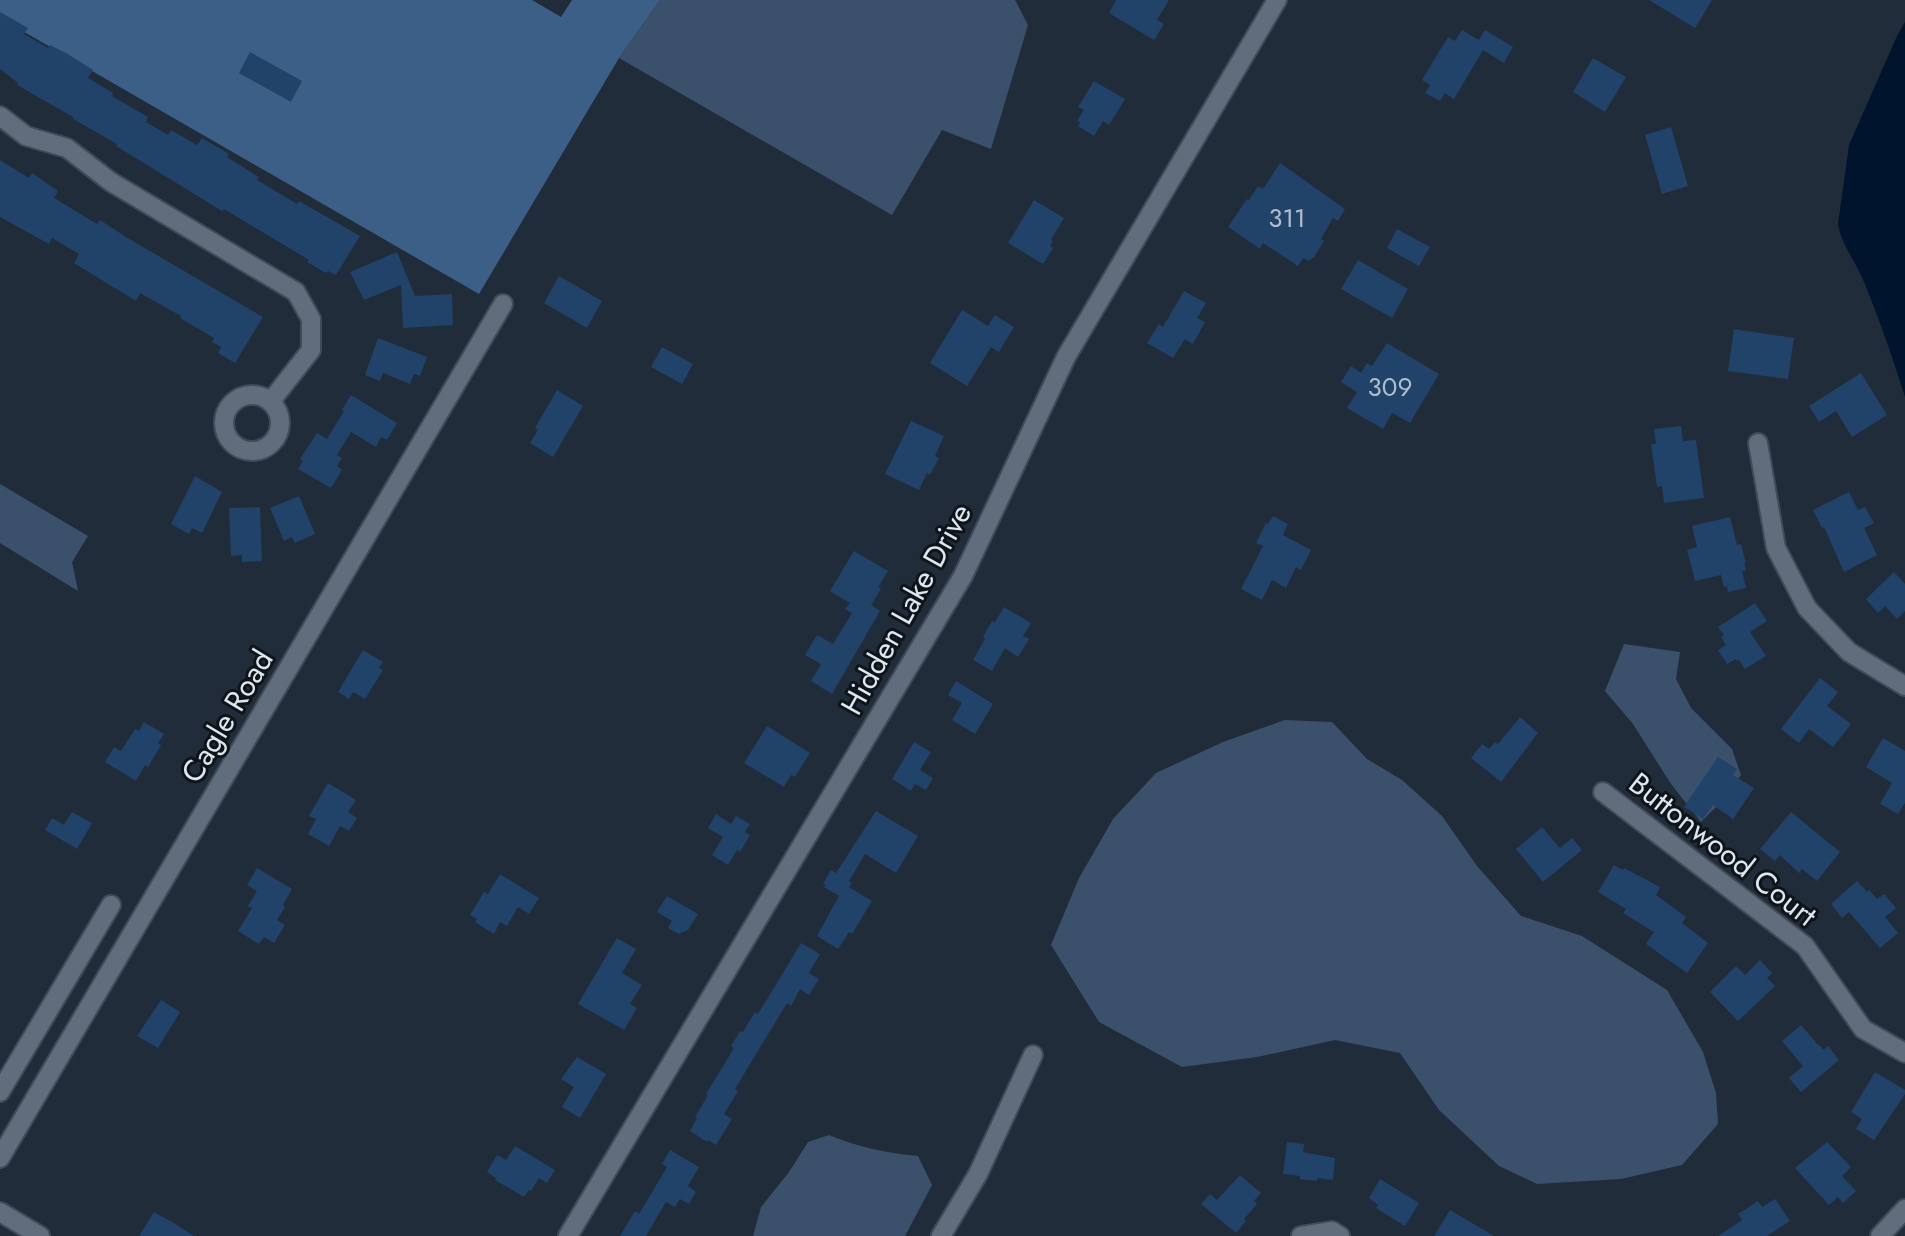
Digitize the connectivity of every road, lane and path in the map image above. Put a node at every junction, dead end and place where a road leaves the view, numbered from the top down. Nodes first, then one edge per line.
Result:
1 (1277, 0) edge
2 (0, 116) edge
3 (503, 304) dead end
4 (271, 401) dead end
5 (1758, 443) dead end
6 (1905, 686) edge
7 (1603, 792) dead end
8 (111, 905) dead end
9 (1905, 1053) edge
10 (1033, 1055) dead end
11 (0, 1092) edge
12 (0, 1158) edge
13 (1905, 1209) edge
14 (0, 1212) edge
15 (40, 1236) edge
16 (568, 1236) edge
17 (941, 1236) edge
18 (1301, 1236) edge
19 (1340, 1236) edge
20 (1880, 1236) edge

1 - 16 street, Hidden Lake Drive
2 - 4 street
3 - 12 street, Cagle Road
5 - 6 street
7 - 9 street, Buttonwood Court
8 - 11 street
10 - 17 street
13 - 20 street
14 - 15 street
18 - 19 street

